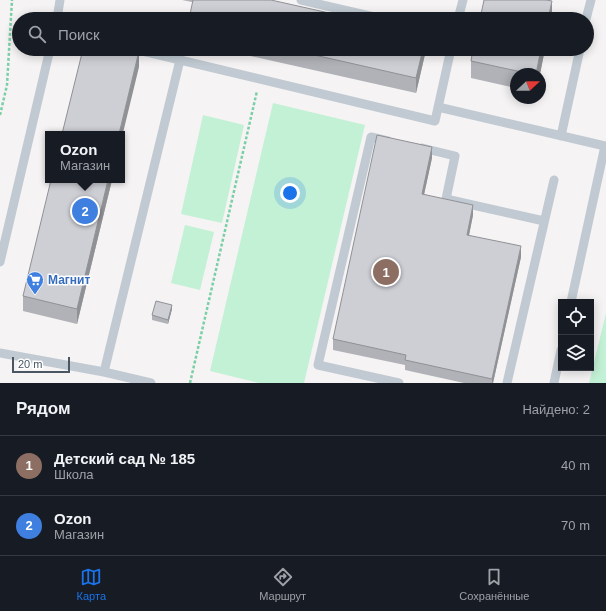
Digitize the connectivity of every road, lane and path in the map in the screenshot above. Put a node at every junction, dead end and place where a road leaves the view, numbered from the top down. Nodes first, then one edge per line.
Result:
1 (12, 0) edge
2 (60, 0) edge
3 (301, 0) edge
4 (463, 0) edge
5 (591, 0) edge
6 (58, 12) edge
7 (353, 12) edge
8 (460, 12) edge
9 (588, 12) edge
10 (48, 56) edge
11 (163, 56) edge
12 (449, 56) edge
13 (578, 56) edge
14 (180, 60) junction
15 (259, 79) junction
16 (438, 107) junction
17 (0, 116) edge
18 (561, 136) junction
19 (394, 142) edge
20 (409, 146) edge
21 (554, 180) dead end
22 (544, 221) junction
23 (0, 262) edge
24 (573, 299) edge
25 (0, 353) edge
26 (558, 364) edge
27 (104, 372) junction
28 (151, 383) edge
29 (190, 383) edge
30 (399, 383) edge
31 (506, 383) edge
32 (554, 383) edge

1 - 17 path
2 - 6 lane
3 - 7 lane
4 - 8 lane
5 - 9 lane
10 - 23 lane
11 - 14 lane
12 - 16 lane
13 - 18 lane
14 - 15 lane
14 - 27 lane
15 - 16 lane
15 - 29 path
16 - 18 lane
18 - 24 lane
19 - 30 lane
20 - 22 lane
21 - 22 lane
22 - 31 lane
25 - 27 lane
26 - 32 lane
27 - 28 lane

